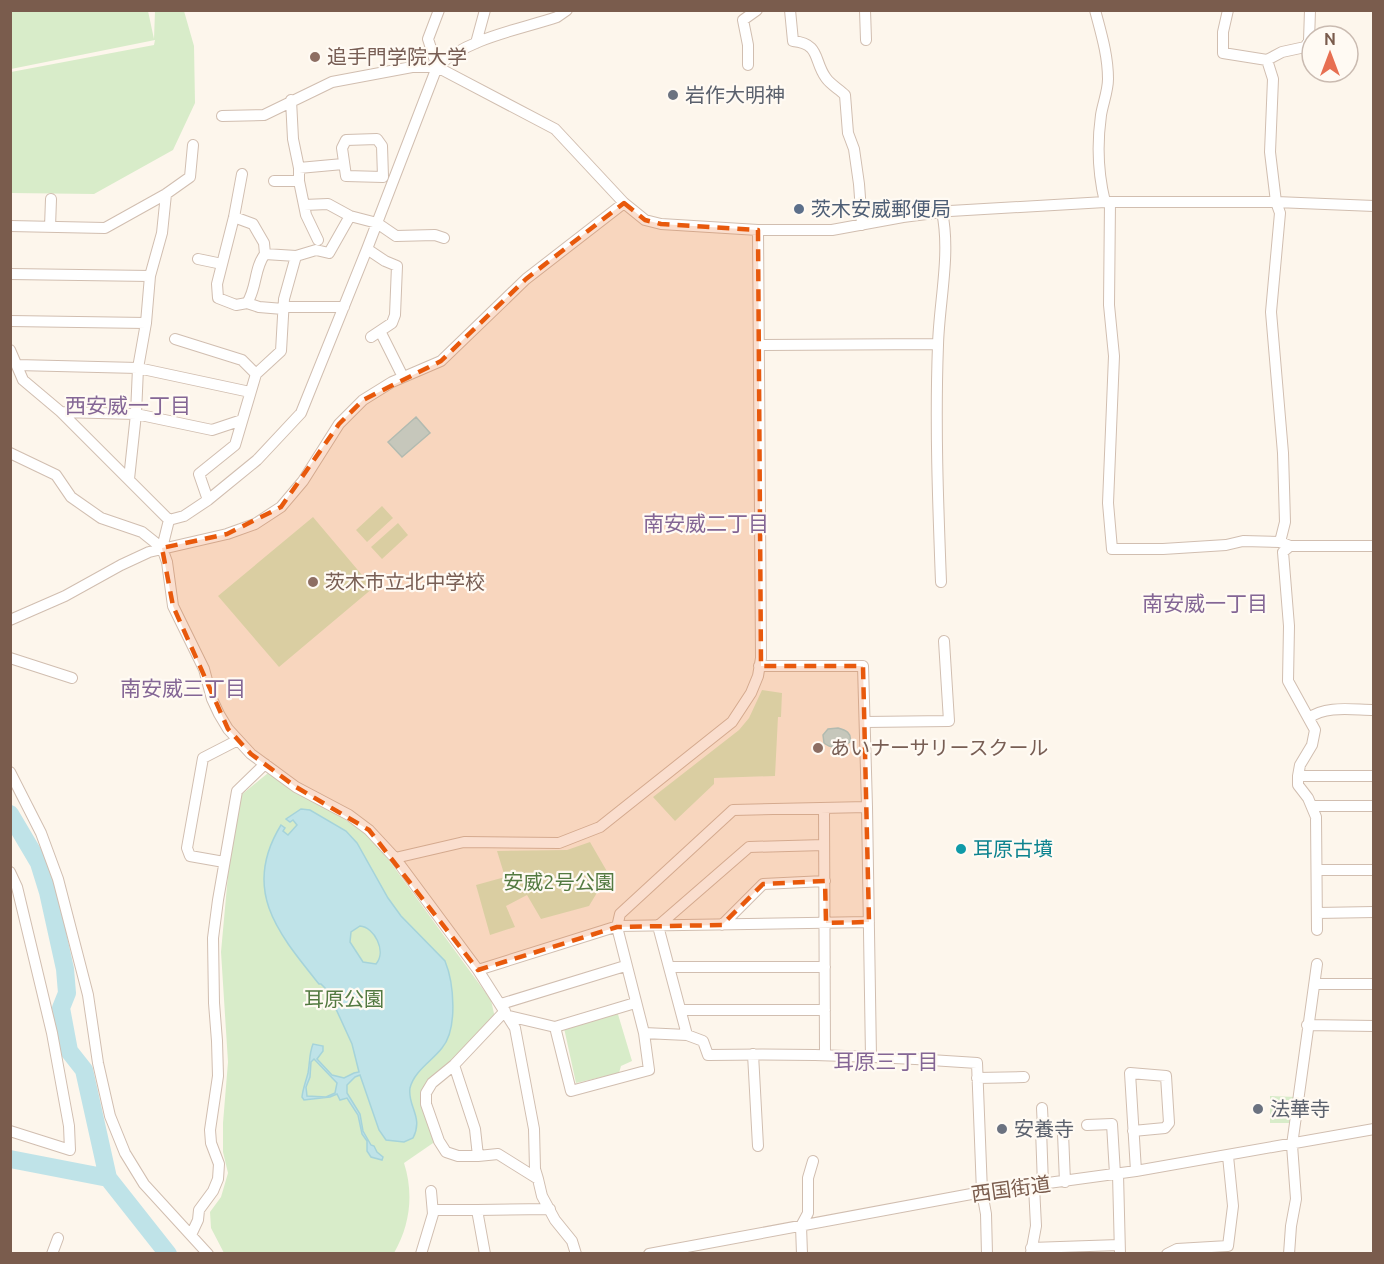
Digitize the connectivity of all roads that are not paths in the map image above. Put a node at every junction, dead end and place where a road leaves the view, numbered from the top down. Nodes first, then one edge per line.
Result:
1 (439, 10) edge
2 (485, 10) edge
3 (567, 10) edge
4 (757, 10) edge
5 (790, 10) edge
6 (865, 10) edge
7 (1095, 10) edge
8 (1228, 10) edge
9 (1310, 10) edge
10 (866, 40) dead end
11 (476, 43) junction
12 (1267, 60) junction
13 (748, 65) dead end
14 (437, 67) junction
15 (291, 100) junction
16 (222, 116) dead end
17 (193, 145) dead end
18 (343, 164) junction
19 (299, 168) junction
20 (242, 174) dead end
21 (274, 181) dead end
22 (299, 181) junction
23 (166, 194) junction
24 (51, 199) dead end
25 (1107, 202) junction
26 (1276, 202) junction
27 (624, 203) junction
28 (304, 205) junction
29 (1374, 206) edge
30 (942, 213) junction
31 (350, 216) junction
32 (234, 217) junction
33 (377, 224) junction
34 (862, 225) junction
35 (10, 226) edge
36 (50, 227) junction
37 (758, 230) junction
38 (444, 238) dead end
39 (318, 240) dead end
40 (368, 249) junction
41 (265, 254) junction
42 (296, 256) junction
43 (198, 259) dead end
44 (222, 264) junction
45 (10, 274) edge
46 (150, 276) junction
47 (247, 303) junction
48 (344, 307) junction
49 (283, 308) junction
50 (10, 321) edge
51 (146, 323) junction
52 (175, 339) dead end
53 (938, 344) junction
54 (759, 345) junction
55 (10, 350) edge
56 (17, 365) junction
57 (138, 368) junction
58 (256, 374) junction
59 (403, 377) junction
60 (250, 392) junction
61 (61, 412) junction
62 (136, 414) junction
63 (242, 420) junction
64 (10, 453) edge
65 (129, 479) junction
66 (208, 500) junction
67 (169, 520) junction
68 (1285, 544) junction
69 (1374, 546) edge
70 (162, 548) junction
71 (941, 582) dead end
72 (10, 620) edge
73 (944, 641) dead end
74 (10, 658) edge
75 (759, 666) junction
76 (72, 678) dead end
77 (1374, 710) edge
78 (1309, 718) junction
79 (865, 722) junction
80 (238, 740) junction
81 (265, 764) junction
82 (10, 772) edge
83 (1298, 776) junction
84 (1374, 776) edge
85 (1313, 806) junction
86 (1374, 806) edge
87 (867, 807) junction
88 (824, 808) junction
89 (824, 845) junction
90 (395, 858) junction
91 (224, 862) junction
92 (1317, 870) junction
93 (1374, 870) edge
94 (10, 872) edge
95 (825, 881) junction
96 (1374, 912) edge
97 (1317, 913) junction
98 (869, 922) junction
99 (826, 923) junction
100 (722, 925) junction
101 (658, 926) junction
102 (617, 927) junction
103 (1317, 930) dead end
104 (1317, 964) dead end
105 (625, 966) junction
106 (669, 967) junction
107 (825, 967) junction
108 (478, 970) junction
109 (1315, 984) junction
110 (1374, 984) edge
111 (635, 1003) junction
112 (505, 1010) junction
113 (681, 1010) junction
114 (825, 1010) junction
115 (1307, 1025) junction
116 (1374, 1026) edge
117 (555, 1027) junction
118 (644, 1032) junction
119 (687, 1035) junction
120 (753, 1054) junction
121 (825, 1054) junction
122 (871, 1057) junction
123 (454, 1065) junction
124 (1024, 1077) dead end
125 (977, 1078) junction
126 (1042, 1108) dead end
127 (1087, 1125) dead end
128 (1374, 1129) edge
129 (10, 1131) edge
130 (1133, 1131) junction
131 (1063, 1133) dead end
132 (1292, 1145) junction
133 (758, 1146) dead end
134 (478, 1156) junction
135 (1228, 1156) junction
136 (813, 1161) dead end
137 (1136, 1171) junction
138 (1117, 1174) junction
139 (538, 1179) junction
140 (1065, 1182) junction
141 (1038, 1186) junction
142 (431, 1191) dead end
143 (982, 1192) junction
144 (549, 1209) junction
145 (433, 1210) junction
146 (477, 1210) junction
147 (801, 1226) junction
148 (191, 1235) junction
149 (58, 1238) dead end
150 (1119, 1249) edge
151 (1031, 1251) edge
152 (52, 1254) edge
153 (208, 1254) edge
154 (421, 1254) edge
155 (485, 1254) edge
156 (576, 1254) edge
157 (649, 1254) edge
158 (802, 1254) edge
159 (987, 1254) edge
160 (1167, 1254) edge
161 (1289, 1254) edge

1 - 14 street
2 - 11 street
3 - 11 street
4 - 13 street
5 - 34 street
6 - 10 street
7 - 25 street
8 - 12 street
9 - 12 street
11 - 14 street
12 - 26 street
14 - 15 street
14 - 27 street
14 - 33 street
15 - 16 street
15 - 19 street
17 - 23 street
18 - 18 street
18 - 19 street
19 - 22 street
20 - 32 street
21 - 22 street
22 - 28 street
23 - 36 street
23 - 46 street
24 - 36 street
25 - 26 street
25 - 30 street
25 - 68 street
26 - 29 street
26 - 68 street
27 - 37 street
27 - 59 street
28 - 31 street
28 - 39 street
30 - 34 street
30 - 53 street
31 - 33 street
31 - 42 street
32 - 41 street
32 - 44 street
33 - 38 street
33 - 40 street
34 - 37 street
35 - 36 street
37 - 54 street
40 - 48 street
40 - 59 street
41 - 42 street
41 - 47 street
42 - 49 street
43 - 44 street
44 - 47 street
45 - 46 street
46 - 51 street
47 - 49 street
48 - 49 street
48 - 66 street
49 - 58 street
50 - 51 street
51 - 57 street
52 - 58 street
53 - 54 street
53 - 71 street
54 - 75 street
55 - 56 street
56 - 57 street
56 - 61 street
57 - 60 street
57 - 62 street
58 - 60 street
59 - 70 street
60 - 63 street
61 - 62 street
61 - 65 street
62 - 63 street
62 - 65 street
63 - 66 street
64 - 70 street
65 - 67 street
66 - 67 street
67 - 70 street
68 - 69 street
68 - 78 street
70 - 72 street
70 - 80 street
73 - 79 street
74 - 76 street
75 - 79 street
75 - 90 street
77 - 78 street
78 - 83 street
79 - 87 street
80 - 81 street
80 - 91 street
81 - 90 street
81 - 91 street
82 - 148 street
83 - 84 street
83 - 85 street
85 - 86 street
85 - 92 street
87 - 88 street
87 - 98 street
88 - 89 street
88 - 102 street
89 - 95 street
89 - 101 street
90 - 108 street
91 - 148 street
92 - 93 street
92 - 97 street
94 - 129 street
95 - 99 street
95 - 100 street
96 - 97 street
97 - 103 street
98 - 99 street
98 - 122 street
99 - 100 street
99 - 107 street
100 - 101 street
101 - 102 street
101 - 106 street
102 - 105 street
102 - 108 street
104 - 109 street
105 - 111 street
105 - 112 street
106 - 107 street
106 - 113 street
107 - 114 street
108 - 112 street
109 - 110 street
109 - 115 street
111 - 117 street
111 - 118 street
112 - 117 street
112 - 123 street
112 - 139 street
113 - 114 street
113 - 119 street
114 - 121 street
115 - 116 street
115 - 132 street
117 - 118 street
118 - 119 street
119 - 120 street
120 - 121 street
120 - 133 street
121 - 122 street
122 - 125 street
123 - 134 street
123 - 134 street
124 - 125 street
125 - 143 street
126 - 141 street
127 - 138 street
128 - 132 street, 西国街道
130 - 130 street
130 - 137 street
131 - 140 street
132 - 135 street, 西国街道
132 - 161 street
134 - 139 street
135 - 137 street, 西国街道
135 - 160 street
136 - 147 street
137 - 138 street, 西国街道
138 - 140 street, 西国街道
138 - 150 street
139 - 144 street
140 - 141 street, 西国街道
141 - 143 street, 西国街道
141 - 151 street
142 - 145 street
143 - 147 street, 西国街道
143 - 159 street
144 - 146 street
144 - 156 street
145 - 146 street
145 - 154 street
146 - 155 street
147 - 157 street, 西国街道
147 - 158 street
148 - 153 street
149 - 152 street
150 - 151 street

